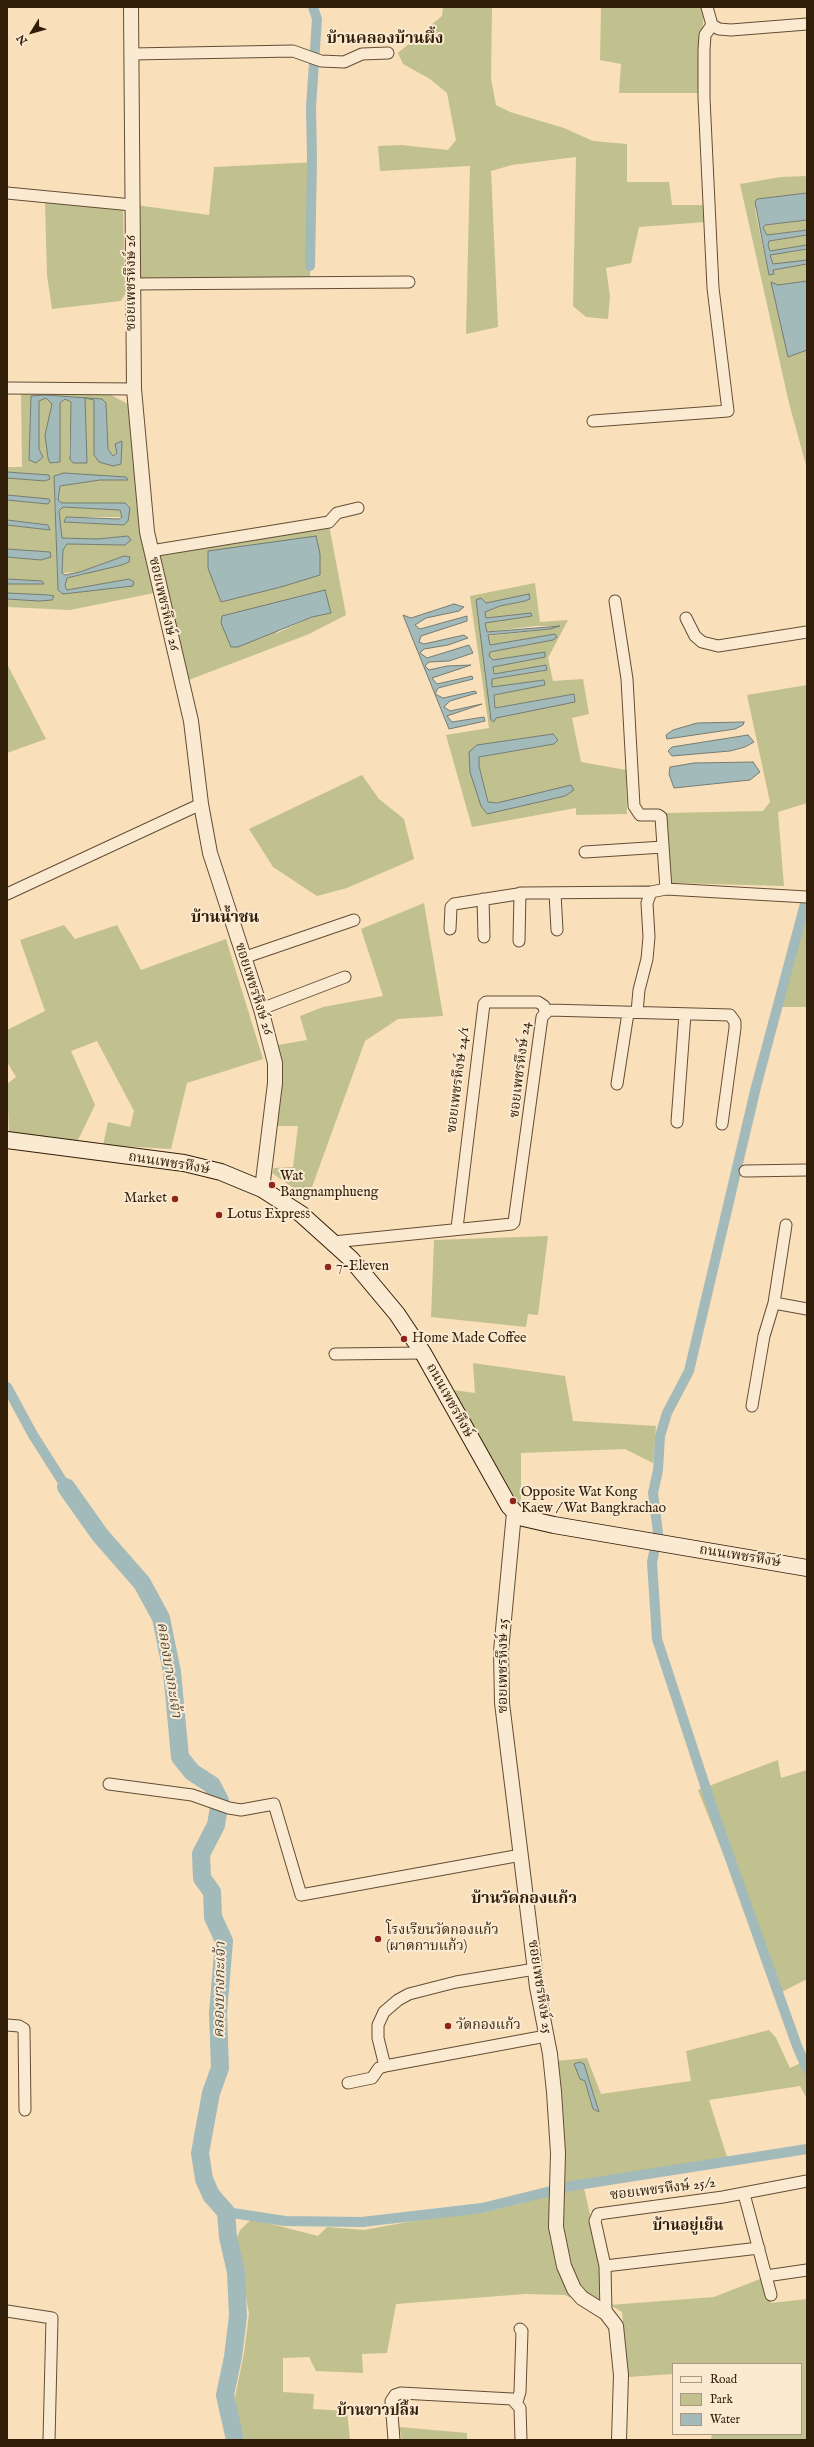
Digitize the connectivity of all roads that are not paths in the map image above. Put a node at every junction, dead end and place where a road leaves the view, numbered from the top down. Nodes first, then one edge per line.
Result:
1 (131, 7) edge
2 (707, 7) edge
3 (712, 24) junction
4 (807, 24) edge
5 (388, 53) dead end
6 (132, 54) junction
7 (7, 193) edge
8 (132, 205) junction
9 (409, 282) dead end
10 (132, 284) junction
11 (7, 388) edge
12 (134, 389) junction
13 (593, 421) dead end
14 (358, 508) dead end
15 (151, 551) junction
16 (615, 601) dead end
17 (686, 618) dead end
18 (807, 632) edge
19 (201, 804) junction
20 (663, 847) junction
21 (585, 852) dead end
22 (666, 889) junction
23 (651, 892) junction
24 (520, 893) junction
25 (556, 893) junction
26 (7, 894) edge
27 (807, 897) edge
28 (483, 899) junction
29 (354, 920) dead end
30 (450, 930) dead end
31 (557, 930) dead end
32 (484, 937) dead end
33 (519, 941) dead end
34 (243, 958) junction
35 (345, 977) dead end
36 (261, 1009) junction
37 (545, 1012) junction
38 (633, 1013) junction
39 (684, 1014) junction
40 (617, 1084) dead end
41 (677, 1122) dead end
42 (722, 1124) dead end
43 (7, 1140) edge
44 (807, 1170) edge
45 (745, 1171) dead end
46 (262, 1189) junction
47 (786, 1225) dead end
48 (457, 1228) junction
49 (334, 1242) junction
50 (774, 1303) junction
51 (807, 1309) edge
52 (423, 1353) junction
53 (335, 1354) dead end
54 (752, 1406) dead end
55 (514, 1513) junction
56 (807, 1568) edge
57 (109, 1784) dead end
58 (521, 1855) junction
59 (535, 1969) junction
60 (7, 2025) edge
61 (546, 2036) junction
62 (385, 2066) junction
63 (348, 2083) dead end
64 (25, 2110) dead end
65 (807, 2181) edge
66 (744, 2194) junction
67 (759, 2248) junction
68 (605, 2266) junction
69 (807, 2270) edge
70 (766, 2276) junction
71 (771, 2296) dead end
72 (7, 2311) edge
73 (606, 2313) junction
74 (520, 2329) dead end
75 (517, 2402) junction
76 (49, 2440) edge
77 (394, 2440) edge
78 (521, 2440) edge
79 (619, 2440) edge

1 - 6 street, ซอยเพชรหึงษ์ 26
2 - 3 street
3 - 4 street
3 - 13 street
5 - 6 street
6 - 8 street, ซอยเพชรหึงษ์ 26
7 - 8 street
8 - 10 street, ซอยเพชรหึงษ์ 26
9 - 10 street
10 - 12 street, ซอยเพชรหึงษ์ 26
11 - 12 street
12 - 15 street, ซอยเพชรหึงษ์ 26
14 - 15 street
15 - 19 street, ซอยเพชรหึงษ์ 26
16 - 20 street
17 - 18 street
19 - 26 street
19 - 34 street, ซอยเพชรหึงษ์ 26
20 - 21 street
20 - 22 street
22 - 23 street
22 - 27 street
23 - 25 street
23 - 38 street
24 - 25 street
24 - 28 street
24 - 33 street
25 - 31 street
28 - 30 street
28 - 32 street
29 - 34 street
34 - 36 street, ซอยเพชรหึงษ์ 26
35 - 36 street
36 - 46 street, ซอยเพชรหึงษ์ 26
37 - 38 street, ซอยเพชรหึงษ์ 24
37 - 48 street, ซอยเพชรหึงษ์ 24
37 - 48 street, ซอยเพชรหึงษ์ 24/1
38 - 39 street, ซอยเพชรหึงษ์ 24
38 - 40 street
39 - 41 street
39 - 42 street, ซอยเพชรหึงษ์ 24
43 - 46 main road, ถนนเพชรหึงษ์
44 - 45 street
46 - 49 main road, ถนนเพชรหึงษ์
47 - 50 street
48 - 49 street, ซอยเพชรหึงษ์ 24
49 - 52 main road, ถนนเพชรหึงษ์
50 - 51 street
50 - 54 street
52 - 53 street
52 - 55 main road, ถนนเพชรหึงษ์
55 - 56 main road, ถนนเพชรหึงษ์
55 - 58 street, ซอยเพชรหึงษ์ 25
57 - 58 street
58 - 59 street, ซอยเพชรหึงษ์ 25
59 - 61 street, ซอยเพชรหึงษ์ 25
59 - 62 street
60 - 64 street
61 - 62 street
61 - 73 street, ซอยเพชรหึงษ์ 25
62 - 63 street
65 - 66 street, ซอยเพชรหึงษ์ 25/2
66 - 67 street
66 - 68 street, ซอยเพชรหึงษ์ 25/2
67 - 68 street
67 - 70 street
68 - 73 street, ซอยเพชรหึงษ์ 25/2
69 - 70 street
70 - 71 street
72 - 76 street
73 - 79 street, ซอยเพชรหึงษ์ 25
74 - 75 street
75 - 77 street
75 - 78 street

